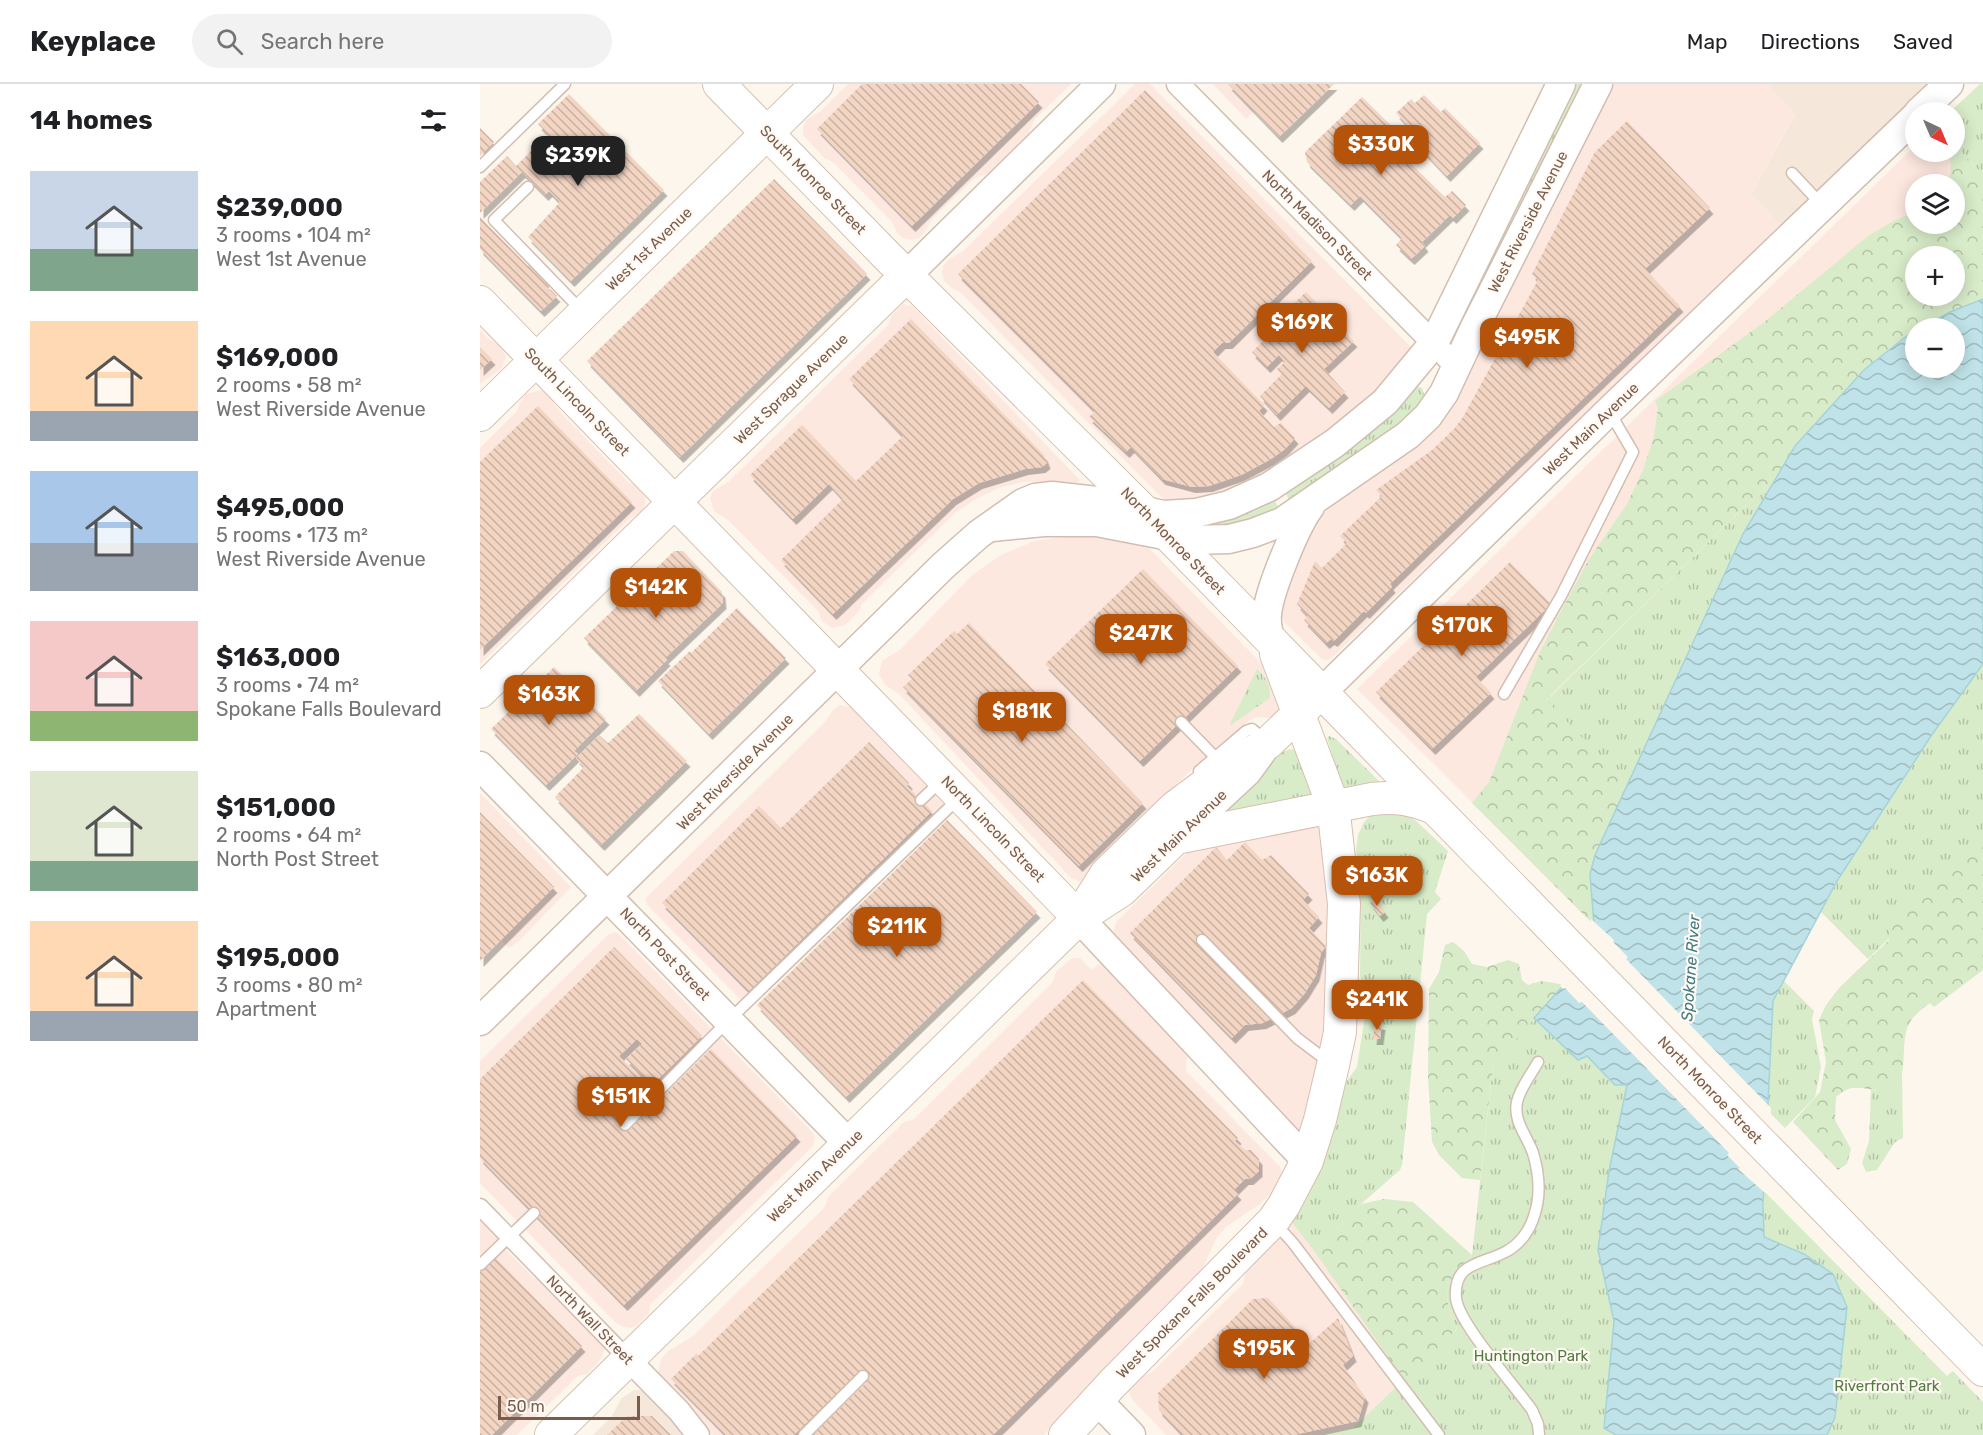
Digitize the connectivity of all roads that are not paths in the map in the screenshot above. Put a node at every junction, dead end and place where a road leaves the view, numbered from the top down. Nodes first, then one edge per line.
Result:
1 (565, 84) edge
2 (719, 84) edge
3 (817, 84) edge
4 (1101, 84) edge
5 (1178, 84) edge
6 (1561, 84) edge
7 (1598, 84) edge
8 (1949, 84) edge
9 (1930, 102) edge
10 (1905, 126) edge
11 (767, 133) junction
12 (480, 167) edge
13 (1792, 173) dead end
14 (528, 187) dead end
15 (1822, 205) junction
16 (907, 275) junction
17 (480, 302) edge
18 (584, 313) junction
19 (1434, 343) junction
20 (537, 359) junction
21 (1456, 366) junction
22 (1609, 411) junction
23 (480, 414) edge
24 (1295, 472) junction
25 (1315, 501) junction
26 (674, 502) junction
27 (1144, 511) junction
28 (992, 527) junction
29 (1170, 537) junction
30 (1271, 641) junction
31 (838, 670) junction
32 (480, 692) edge
33 (1321, 693) junction
34 (1504, 694) dead end
35 (1299, 714) junction
36 (1181, 722) dead end
37 (1268, 743) junction
38 (1215, 757) junction
39 (480, 766) edge
40 (953, 787) junction
41 (921, 800) dead end
42 (1333, 805) junction
43 (1175, 807) junction
44 (1437, 810) junction
45 (1176, 838) junction
46 (609, 897) junction
47 (1079, 918) junction
48 (1202, 940) dead end
49 (729, 1020) junction
50 (480, 1021) edge
51 (1538, 1062) dead end
52 (1333, 1065) junction
53 (625, 1125) dead end
54 (848, 1143) junction
55 (1307, 1161) junction
56 (480, 1207) edge
57 (534, 1213) dead end
58 (1273, 1221) junction
59 (509, 1237) junction
60 (480, 1265) edge
61 (628, 1359) junction
62 (1976, 1363) edge
63 (863, 1377) dead end
64 (1097, 1400) junction
65 (551, 1435) edge
66 (698, 1435) edge
67 (804, 1435) edge
68 (1065, 1435) edge
69 (1131, 1435) edge
70 (1439, 1435) edge
71 (1539, 1435) edge

1 - 12 lane
2 - 11 main road, South Monroe Street
3 - 11 main road, West 1st Avenue
4 - 16 street, West Sprague Avenue
5 - 19 street, North Madison Street
6 - 19 street, West Riverside Avenue
7 - 21 street, West Riverside Avenue
8 - 9 street
10 - 15 street, West Main Avenue
11 - 16 main road, South Monroe Street
11 - 18 main road, West 1st Avenue
13 - 15 lane
14 - 18 lane
15 - 22 street, West Main Avenue
16 - 26 main road, West Sprague Avenue
16 - 27 main road, North Monroe Street
17 - 20 main road, South Lincoln Street
18 - 20 main road, West 1st Avenue
19 - 21 street, North Madison Street
19 - 24 street, West Riverside Avenue
20 - 23 main road, West 1st Avenue
20 - 26 main road, South Lincoln Street
21 - 25 street, West Riverside Avenue
22 - 33 street, West Main Avenue
22 - 34 lane
24 - 25 street
24 - 27 street, West Riverside Avenue
25 - 29 street, West Riverside Avenue
25 - 30 street
26 - 31 main road, North Lincoln Street
26 - 32 main road, West Sprague Avenue
27 - 28 street, West Riverside Avenue
27 - 29 main road, North Monroe Street
28 - 29 street, West Riverside Avenue
28 - 31 street, West Riverside Avenue
29 - 30 main road, North Monroe Street
30 - 33 main road, North Monroe Street
30 - 35 main road, West Spokane Falls Boulevard
31 - 40 main road, North Lincoln Street
31 - 46 street, West Riverside Avenue
33 - 35 main road, West Main Avenue
33 - 44 main road, North Monroe Street
35 - 37 main road, West Main Avenue
35 - 42 main road, West Spokane Falls Boulevard
36 - 38 lane
37 - 38 lane
37 - 43 main road, West Main Avenue
37 - 45 street, West Main Avenue
38 - 43 lane
39 - 46 street, North Post Street
40 - 41 lane
40 - 47 main road, North Lincoln Street
40 - 49 lane
42 - 44 main road, North Monroe Street
42 - 45 main road, North Monroe Street
42 - 52 main road, West Spokane Falls Boulevard
43 - 47 main road, West Main Avenue
44 - 62 main road, North Monroe Street
45 - 47 main road, West Main Avenue
46 - 49 street, North Post Street
46 - 50 street, West Riverside Avenue
47 - 54 main road, West Main Avenue
47 - 55 street, North Lincoln Street
48 - 52 lane
49 - 53 lane
49 - 54 street, North Post Street
51 - 71 lane
52 - 55 main road, West Spokane Falls Boulevard
54 - 61 main road, West Main Avenue
55 - 58 main road, West Spokane Falls Boulevard
56 - 59 street, North Wall Street
57 - 59 lane
58 - 64 main road, West Spokane Falls Boulevard
58 - 70 lane
59 - 60 lane
59 - 61 street, North Wall Street
61 - 65 main road, West Main Avenue
61 - 66 street, North Wall Street
63 - 67 lane
64 - 68 main road, West Spokane Falls Boulevard
64 - 69 street

